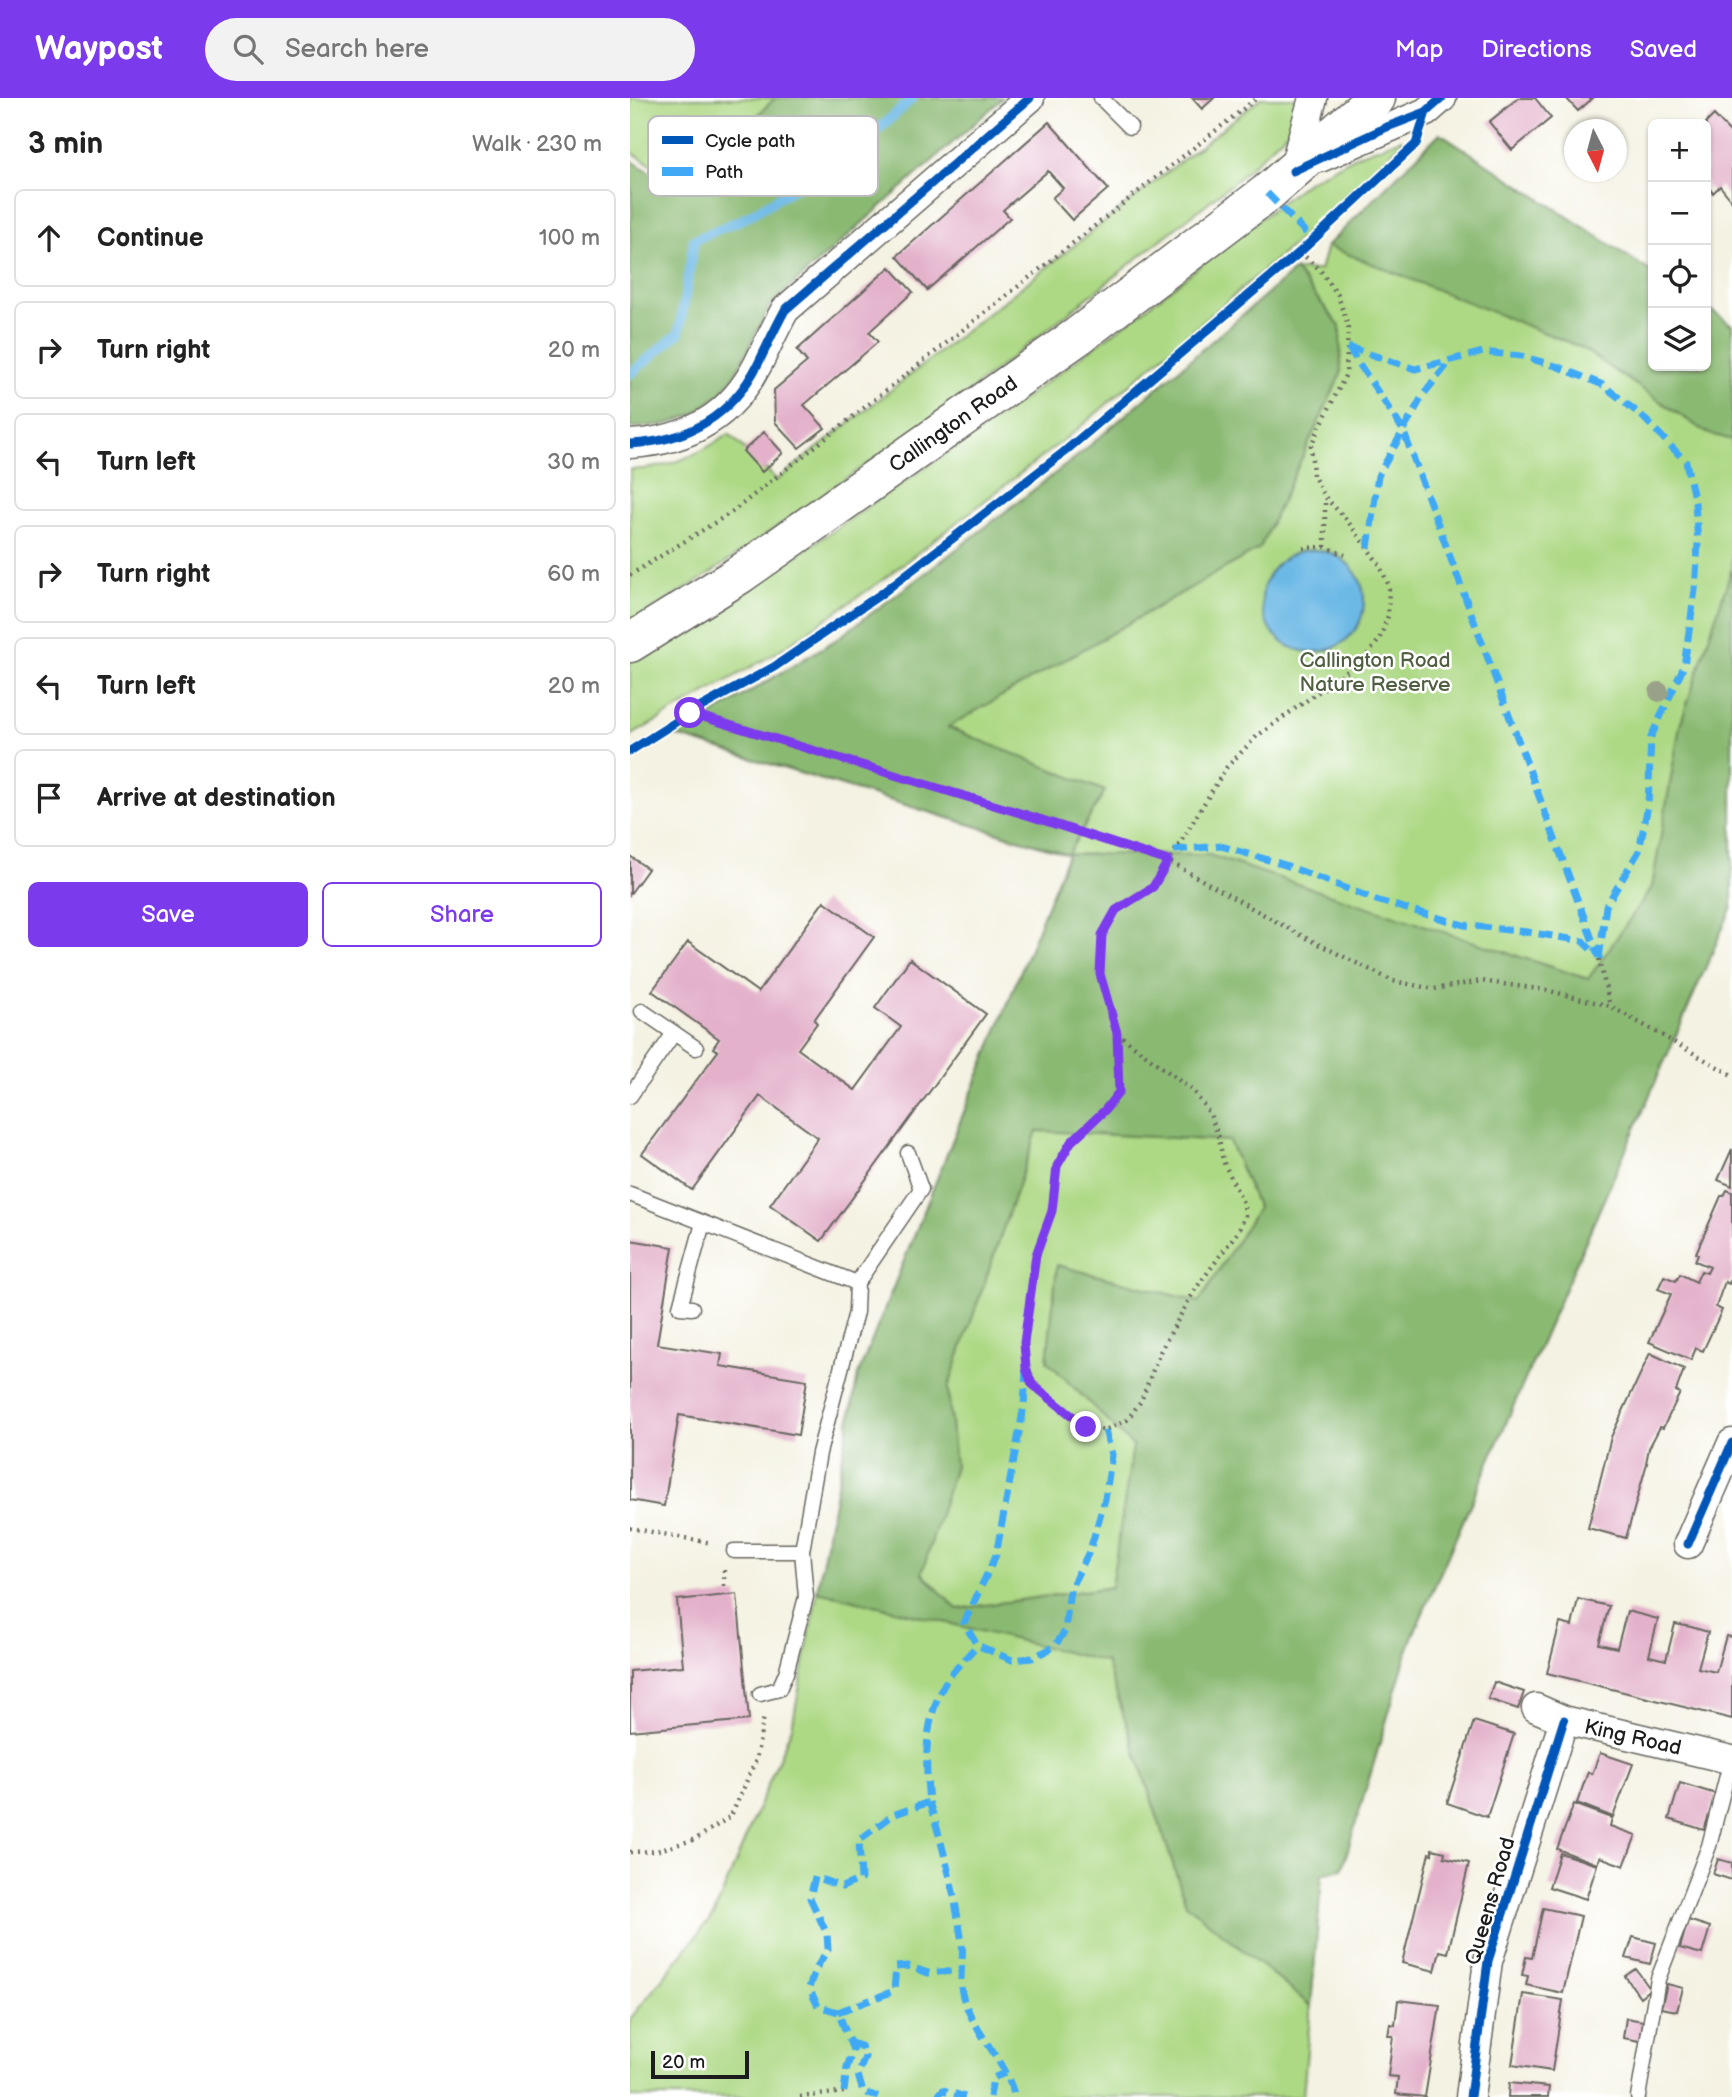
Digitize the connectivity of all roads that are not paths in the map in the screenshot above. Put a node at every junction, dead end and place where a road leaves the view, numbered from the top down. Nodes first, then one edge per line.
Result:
1 (1030, 98) edge
2 (1101, 98) edge
3 (1313, 98) edge
4 (1376, 98) edge
5 (1442, 98) edge
6 (1129, 127) dead end
7 (1280, 182) junction
8 (630, 444) edge
9 (630, 643) edge
10 (642, 1012) dead end
11 (674, 1033) junction
12 (696, 1048) dead end
13 (630, 1096) edge
14 (908, 1153) dead end
15 (630, 1194) edge
16 (703, 1223) junction
17 (857, 1283) junction
18 (692, 1308) dead end
19 (1732, 1443) edge
20 (1688, 1544) dead end
21 (734, 1551) road end
22 (802, 1552) junction
23 (764, 1693) road end
24 (1536, 1708) dead end
25 (1564, 1720) junction
26 (1732, 1760) edge
27 (1470, 2097) edge
28 (1638, 2097) edge

1 - 8 street
2 - 6 lane
3 - 7 street
4 - 7 main road, Callington Road
5 - 7 street
7 - 9 main road, Callington Road
10 - 11 lane
11 - 12 lane
11 - 13 lane
14 - 17 lane
15 - 16 lane
16 - 17 lane
16 - 18 lane
17 - 22 lane
19 - 20 street
21 - 22 lane
22 - 23 lane
24 - 25 street, King Road
25 - 26 street, King Road
25 - 27 street, Queens Road
26 - 28 lane

